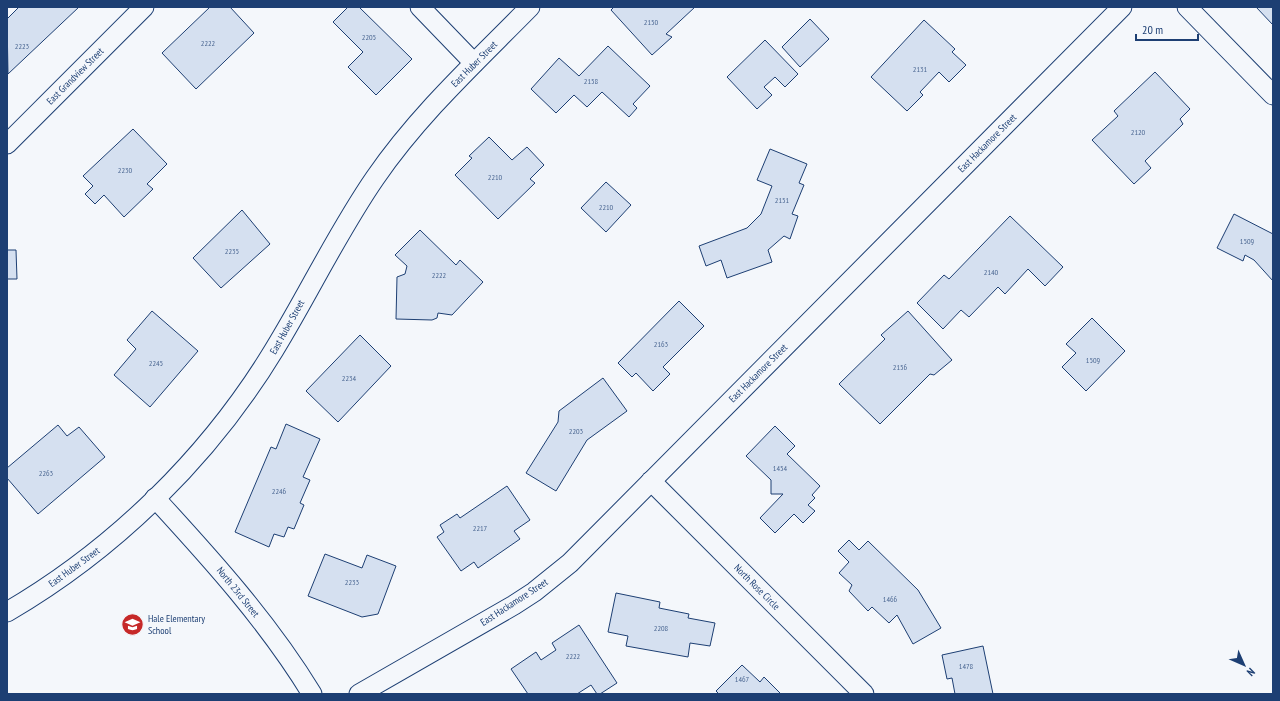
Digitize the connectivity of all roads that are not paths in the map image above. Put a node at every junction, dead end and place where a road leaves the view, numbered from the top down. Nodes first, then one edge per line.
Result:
1 (144, 7) edge
2 (420, 7) edge
3 (530, 7) edge
4 (1122, 7) edge
5 (1187, 7) edge
6 (474, 63) junction
7 (1273, 95) edge
8 (7, 144) edge
9 (651, 481) junction
10 (155, 498) junction
11 (7, 612) edge
12 (312, 694) edge
13 (360, 694) edge
14 (864, 694) edge

1 - 8 street, East Grandview Street
2 - 6 street
3 - 6 street, East Huber Street
4 - 9 street, East Hackamore Street
5 - 7 street
6 - 10 street, East Huber Street
9 - 13 street, East Hackamore Street
9 - 14 street, North Rose Circle
10 - 11 street, East Huber Street
10 - 12 street, North 23rd Street

